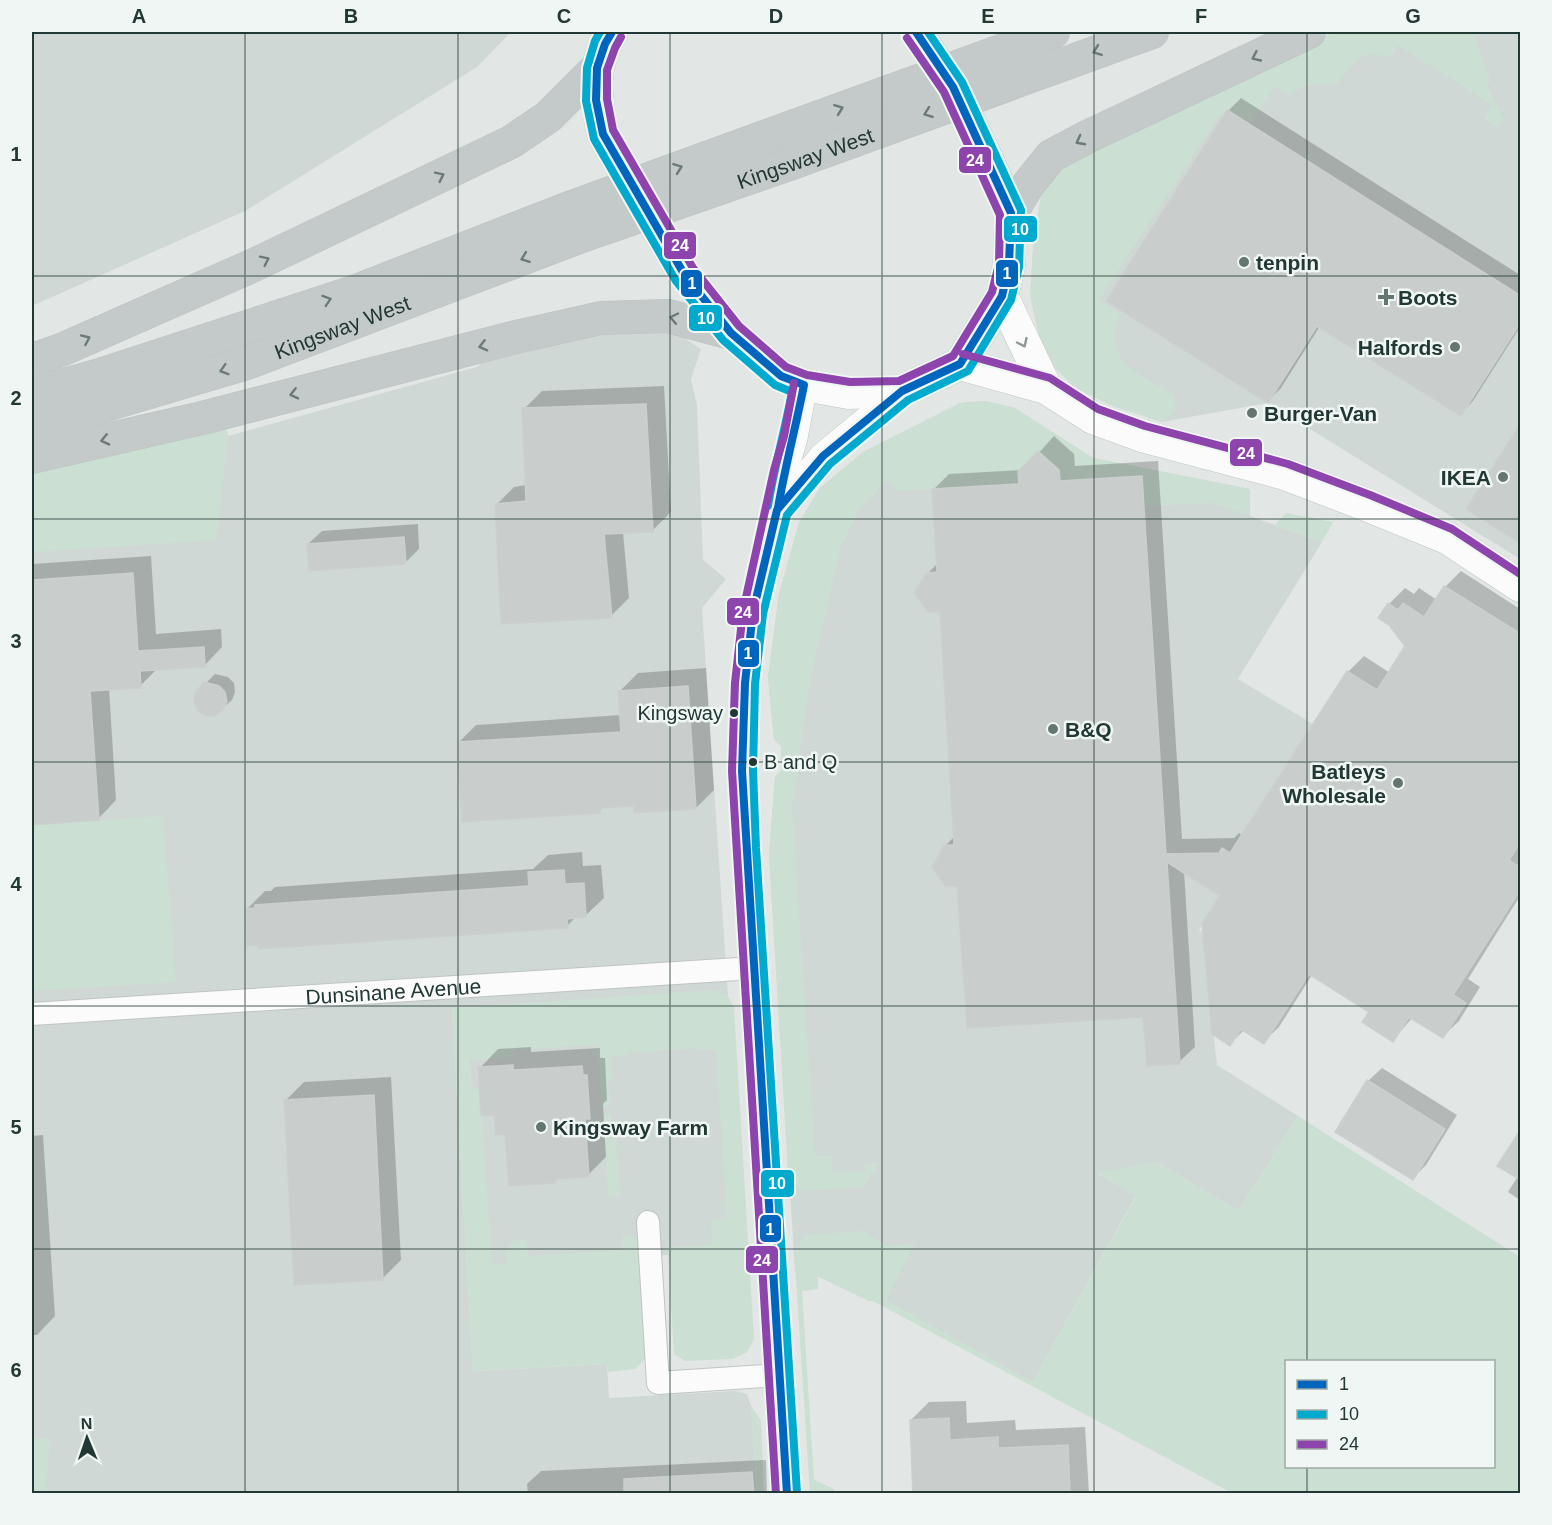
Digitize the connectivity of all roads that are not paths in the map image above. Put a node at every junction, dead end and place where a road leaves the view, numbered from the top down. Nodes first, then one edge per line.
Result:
1 (612, 32) edge
2 (916, 32) edge
3 (1053, 32) edge
4 (1152, 32) edge
5 (1309, 32) edge
6 (597, 68) junction
7 (1011, 213) junction
8 (1002, 296) junction
9 (731, 333) junction
10 (32, 360) edge
11 (960, 363) junction
12 (804, 385) junction
13 (1046, 388) junction
14 (902, 391) junction
15 (32, 394) edge
16 (32, 427) edge
17 (32, 457) edge
18 (777, 510) junction
19 (1521, 586) edge
20 (754, 968) junction
21 (32, 1014) edge
22 (648, 1222) dead end
23 (780, 1375) junction
24 (787, 1494) edge

1 - 6 main road
2 - 7 main road, bridge
15 -> 3 highway, Kingsway West
4 -> 16 highway, Kingsway West
5 -> 7 highway
6 - 9 main road, bridge
10 -> 6 highway
7 - 8 main road
8 - 11 main road
8 -> 13 main road
9 - 12 main road
9 -> 17 highway
11 - 13 main road
11 - 14 main road
12 - 14 main road
12 - 18 street
13 - 19 main road
14 - 18 street
18 - 20 street
20 - 21 street, Dunsinane Avenue
20 - 23 street
22 - 23 street
23 - 24 street

